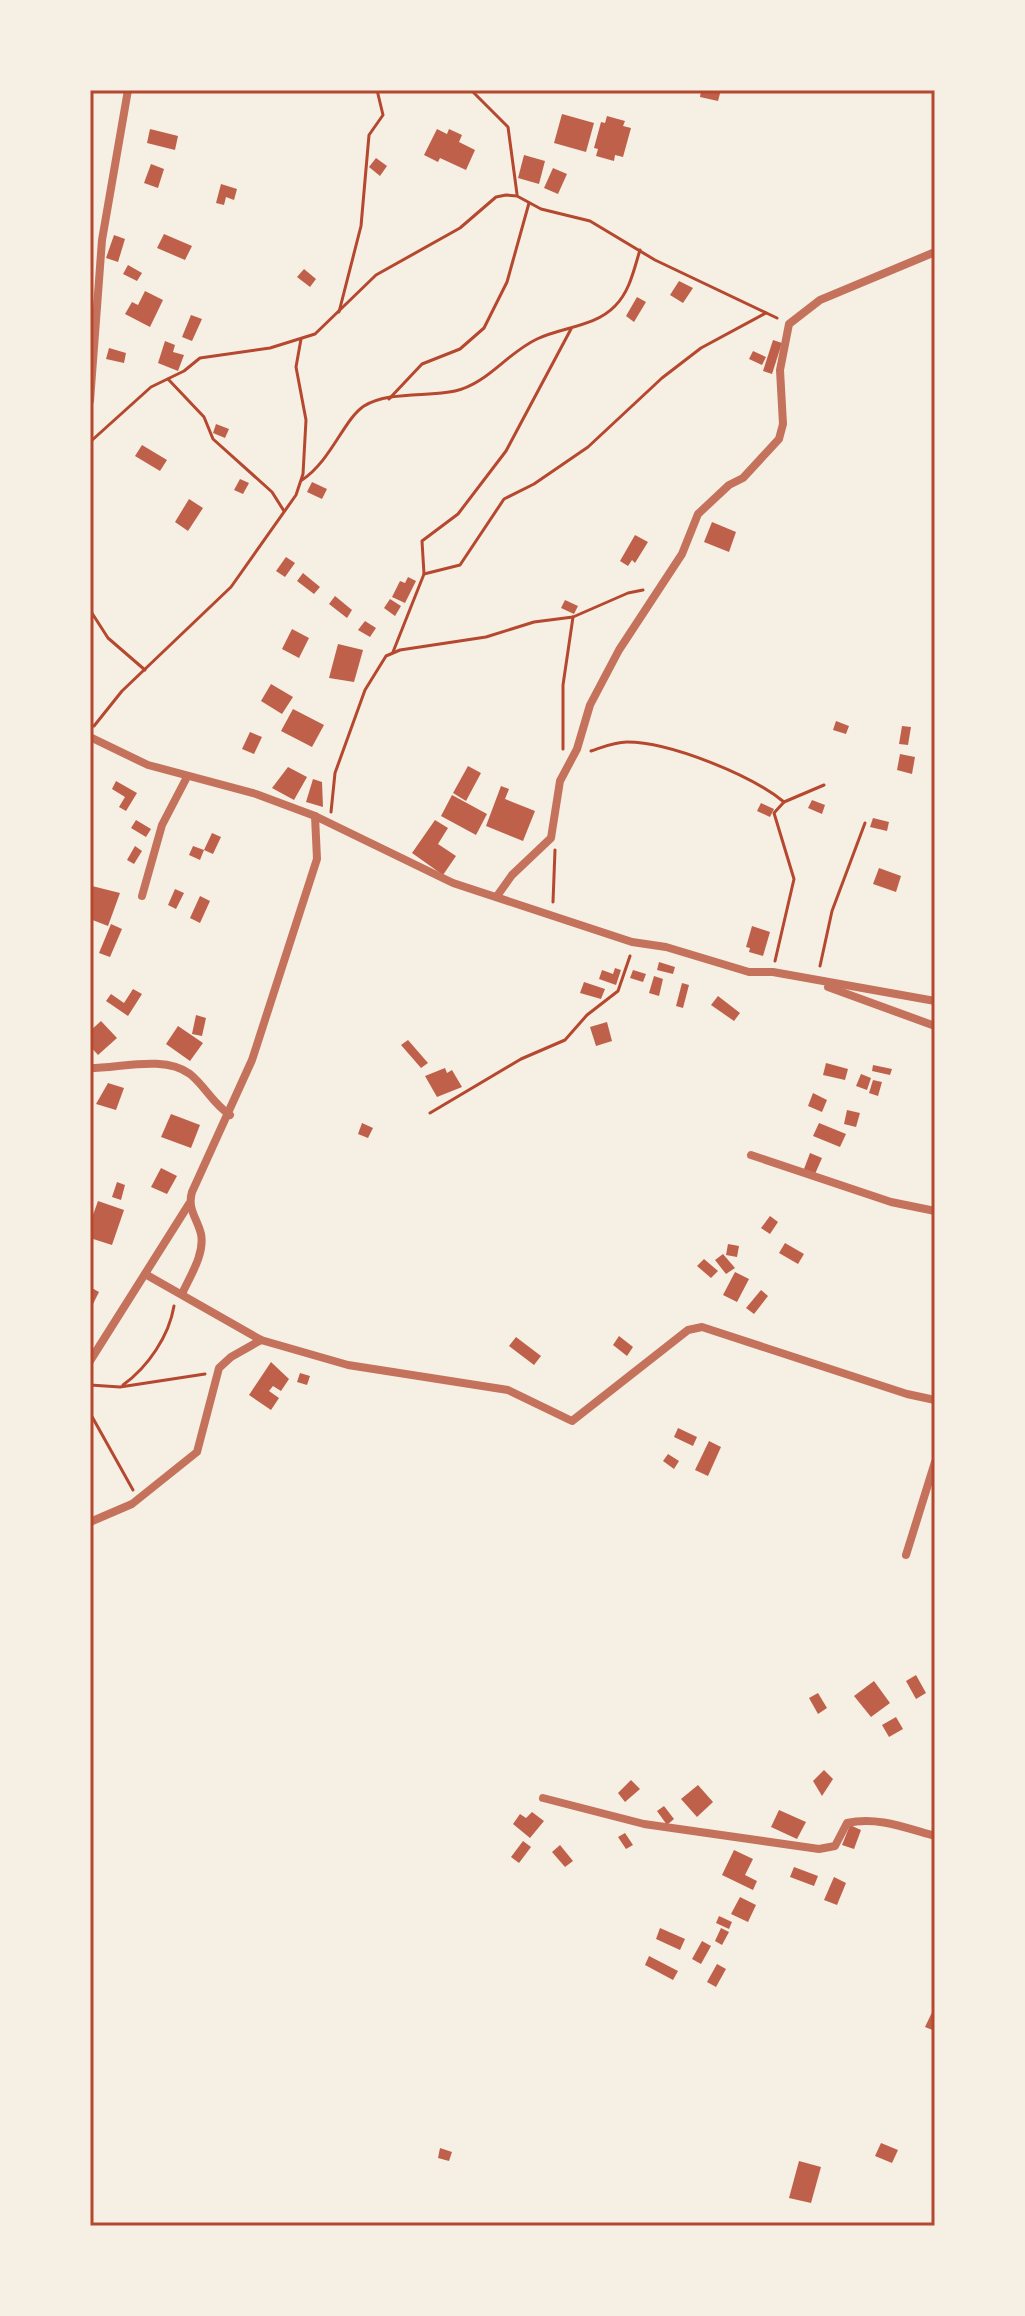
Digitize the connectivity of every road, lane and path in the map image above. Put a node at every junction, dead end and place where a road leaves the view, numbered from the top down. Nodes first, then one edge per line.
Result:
1 (128, 90) edge
2 (377, 90) edge
3 (471, 90) edge
4 (517, 196) junction
5 (529, 203) junction
6 (640, 250) junction
7 (935, 252) edge
8 (339, 313) junction
9 (766, 313) junction
10 (789, 324) junction
11 (571, 329) junction
12 (301, 339) junction
13 (168, 379) junction
14 (389, 399) junction
15 (90, 401) edge
16 (90, 442) edge
17 (302, 480) junction
18 (284, 511) junction
19 (424, 574) junction
20 (662, 586) junction
21 (90, 610) edge
22 (573, 617) junction
23 (393, 652) junction
24 (145, 670) junction
25 (90, 738) edge
26 (572, 758) junction
27 (566, 767) junction
28 (187, 777) junction
29 (824, 785) dead end
30 (784, 802) junction
31 (315, 816) junction
32 (865, 823) dead end
33 (330, 824) junction
34 (551, 838) junction
35 (142, 896) dead end
36 (497, 896) junction
37 (551, 914) junction
38 (632, 942) junction
39 (773, 972) junction
40 (817, 982) junction
41 (935, 1001) edge
42 (935, 1026) edge
43 (90, 1068) edge
44 (430, 1113) dead end
45 (230, 1115) junction
46 (751, 1155) dead end
47 (189, 1204) junction
48 (935, 1211) edge
49 (145, 1274) junction
50 (178, 1292) junction
51 (261, 1340) junction
52 (90, 1361) edge
53 (219, 1368) junction
54 (90, 1385) edge
55 (120, 1387) junction
56 (935, 1400) edge
57 (90, 1413) edge
58 (935, 1462) edge
59 (139, 1500) junction
60 (90, 1522) edge
61 (906, 1555) dead end
62 (543, 1798) dead end
63 (935, 1836) edge

1 - 15 street
2 - 8 path
3 - 4 path
4 - 5 path
4 - 8 path
5 - 6 path
5 - 14 path
6 - 9 path
6 - 11 path
7 - 10 street
8 - 12 path
9 - 10 path
9 - 19 path
10 - 20 street
11 - 14 path
11 - 19 path
12 - 13 path
12 - 17 path
13 - 16 path
13 - 18 path
14 - 17 path
17 - 18 path
18 - 24 path
19 - 23 path
20 - 22 path
20 - 26 street
21 - 24 path
22 - 23 path
22 - 27 path
23 - 33 path
24 - 25 path
25 - 28 street
26 - 27 street
26 - 30 path
27 - 34 street
28 - 31 street
28 - 35 street
29 - 30 path
30 - 39 path
31 - 33 street
31 - 45 street
32 - 40 path
33 - 36 street
34 - 36 street
34 - 37 path
36 - 37 street
37 - 38 street
38 - 39 street
38 - 44 path
39 - 40 street
40 - 41 street
40 - 42 street
43 - 45 street
45 - 47 street
46 - 48 street
47 - 49 street
47 - 50 street
49 - 50 street
49 - 52 street
50 - 51 street
50 - 55 path
51 - 53 street
51 - 56 street
53 - 55 path
53 - 59 street
54 - 55 path
57 - 59 path
58 - 61 street
59 - 60 street
62 - 63 street

